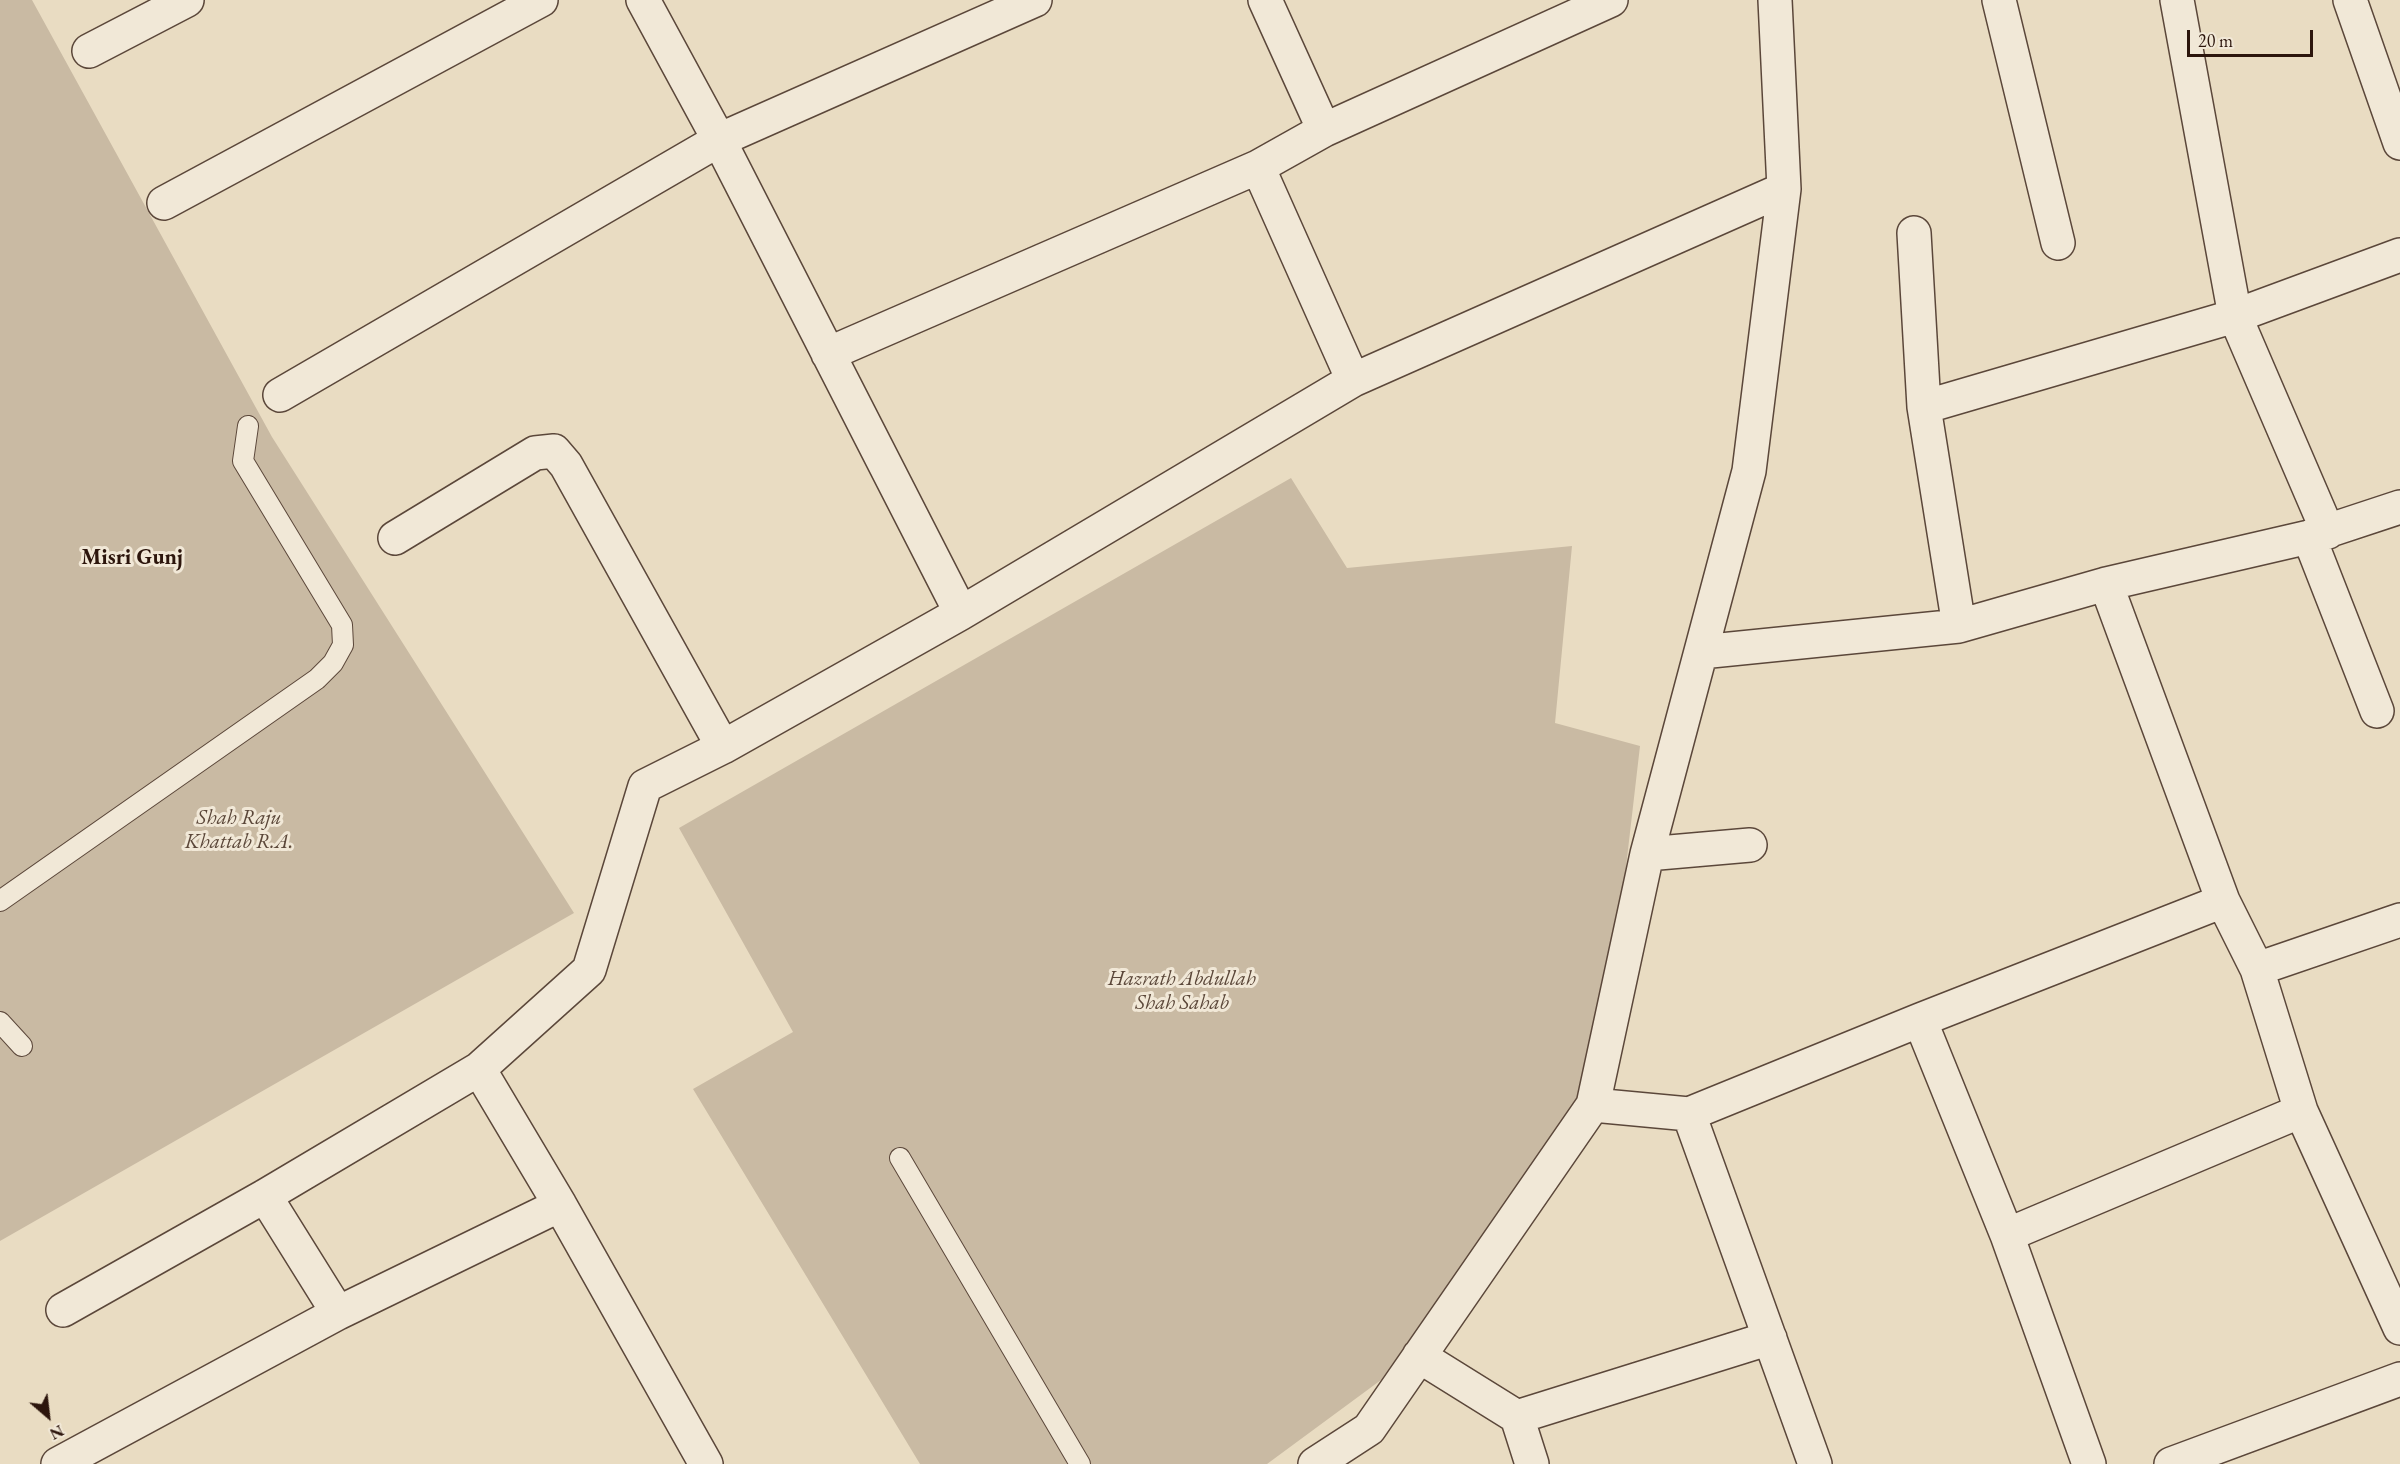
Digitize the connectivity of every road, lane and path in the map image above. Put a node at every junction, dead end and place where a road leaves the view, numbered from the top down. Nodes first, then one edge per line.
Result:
1 (187, 0) edge
2 (541, 0) edge
3 (643, 0) edge
4 (1035, 0) edge
5 (1265, 0) edge
6 (1611, 0) edge
7 (1775, 0) edge
8 (1999, 0) edge
9 (2177, 0) edge
10 (2350, 0) edge
11 (89, 51) dead end
12 (1324, 130) junction
13 (719, 140) junction
14 (2400, 143) edge
15 (1258, 167) junction
16 (1784, 189) junction
17 (165, 203) dead end
18 (1914, 233) dead end
19 (2058, 243) dead end
20 (2400, 255) edge
21 (2235, 316) junction
22 (828, 354) junction
23 (1353, 380) junction
24 (280, 395) dead end
25 (1924, 407) junction
26 (248, 426) dead end
27 (2400, 507) edge
28 (2318, 534) junction
29 (395, 538) dead end
30 (2106, 584) junction
31 (961, 613) junction
32 (1959, 626) junction
33 (1701, 652) junction
34 (2378, 711) dead end
35 (723, 747) junction
36 (1750, 845) dead end
37 (1647, 854) junction
38 (0, 901) edge
39 (2223, 901) junction
40 (2400, 920) edge
41 (2257, 969) junction
42 (1920, 1020) junction
43 (0, 1022) edge
44 (22, 1047) dead end
45 (479, 1069) junction
46 (1593, 1105) junction
47 (2301, 1111) junction
48 (1689, 1114) junction
49 (900, 1158) dead end
50 (265, 1196) junction
51 (560, 1205) junction
52 (2007, 1234) junction
53 (63, 1310) dead end
54 (338, 1313) junction
55 (2400, 1328) edge
56 (1770, 1338) junction
57 (1419, 1356) junction
58 (2400, 1379) edge
59 (1517, 1417) junction
60 (1369, 1429) junction
61 (58, 1464) edge
62 (706, 1464) edge
63 (1080, 1464) edge
64 (1316, 1464) edge
65 (1357, 1464) edge
66 (1532, 1464) edge
67 (1815, 1464) edge
68 (2090, 1464) edge
69 (2171, 1464) edge

1 - 11 street
2 - 17 street
3 - 13 street
4 - 13 street
5 - 12 street
6 - 12 street
7 - 16 street
8 - 19 street
9 - 21 street
10 - 14 street
12 - 15 street
13 - 22 street
13 - 24 street
15 - 22 street
15 - 23 street
16 - 23 street
16 - 33 street
18 - 25 street
20 - 21 street
21 - 25 street
21 - 28 street
22 - 31 street
23 - 31 street
25 - 32 street
26 - 38 lane
27 - 28 street
28 - 30 street
28 - 34 street
29 - 35 street
30 - 32 street
30 - 39 street
31 - 35 street
32 - 33 street
33 - 37 street
35 - 45 street
36 - 37 street
37 - 46 street
39 - 41 street
39 - 42 street
40 - 41 street
41 - 47 street
42 - 48 street
42 - 52 street
43 - 44 lane
45 - 50 street
45 - 51 street
46 - 48 street
46 - 57 street
47 - 52 street
47 - 55 street
48 - 56 street
49 - 63 lane
50 - 53 street
50 - 54 street
51 - 54 street
51 - 62 street
52 - 68 street
54 - 61 street
56 - 59 street
56 - 67 street
57 - 59 street
57 - 60 street
58 - 69 street
59 - 66 street
60 - 64 street
60 - 65 street

